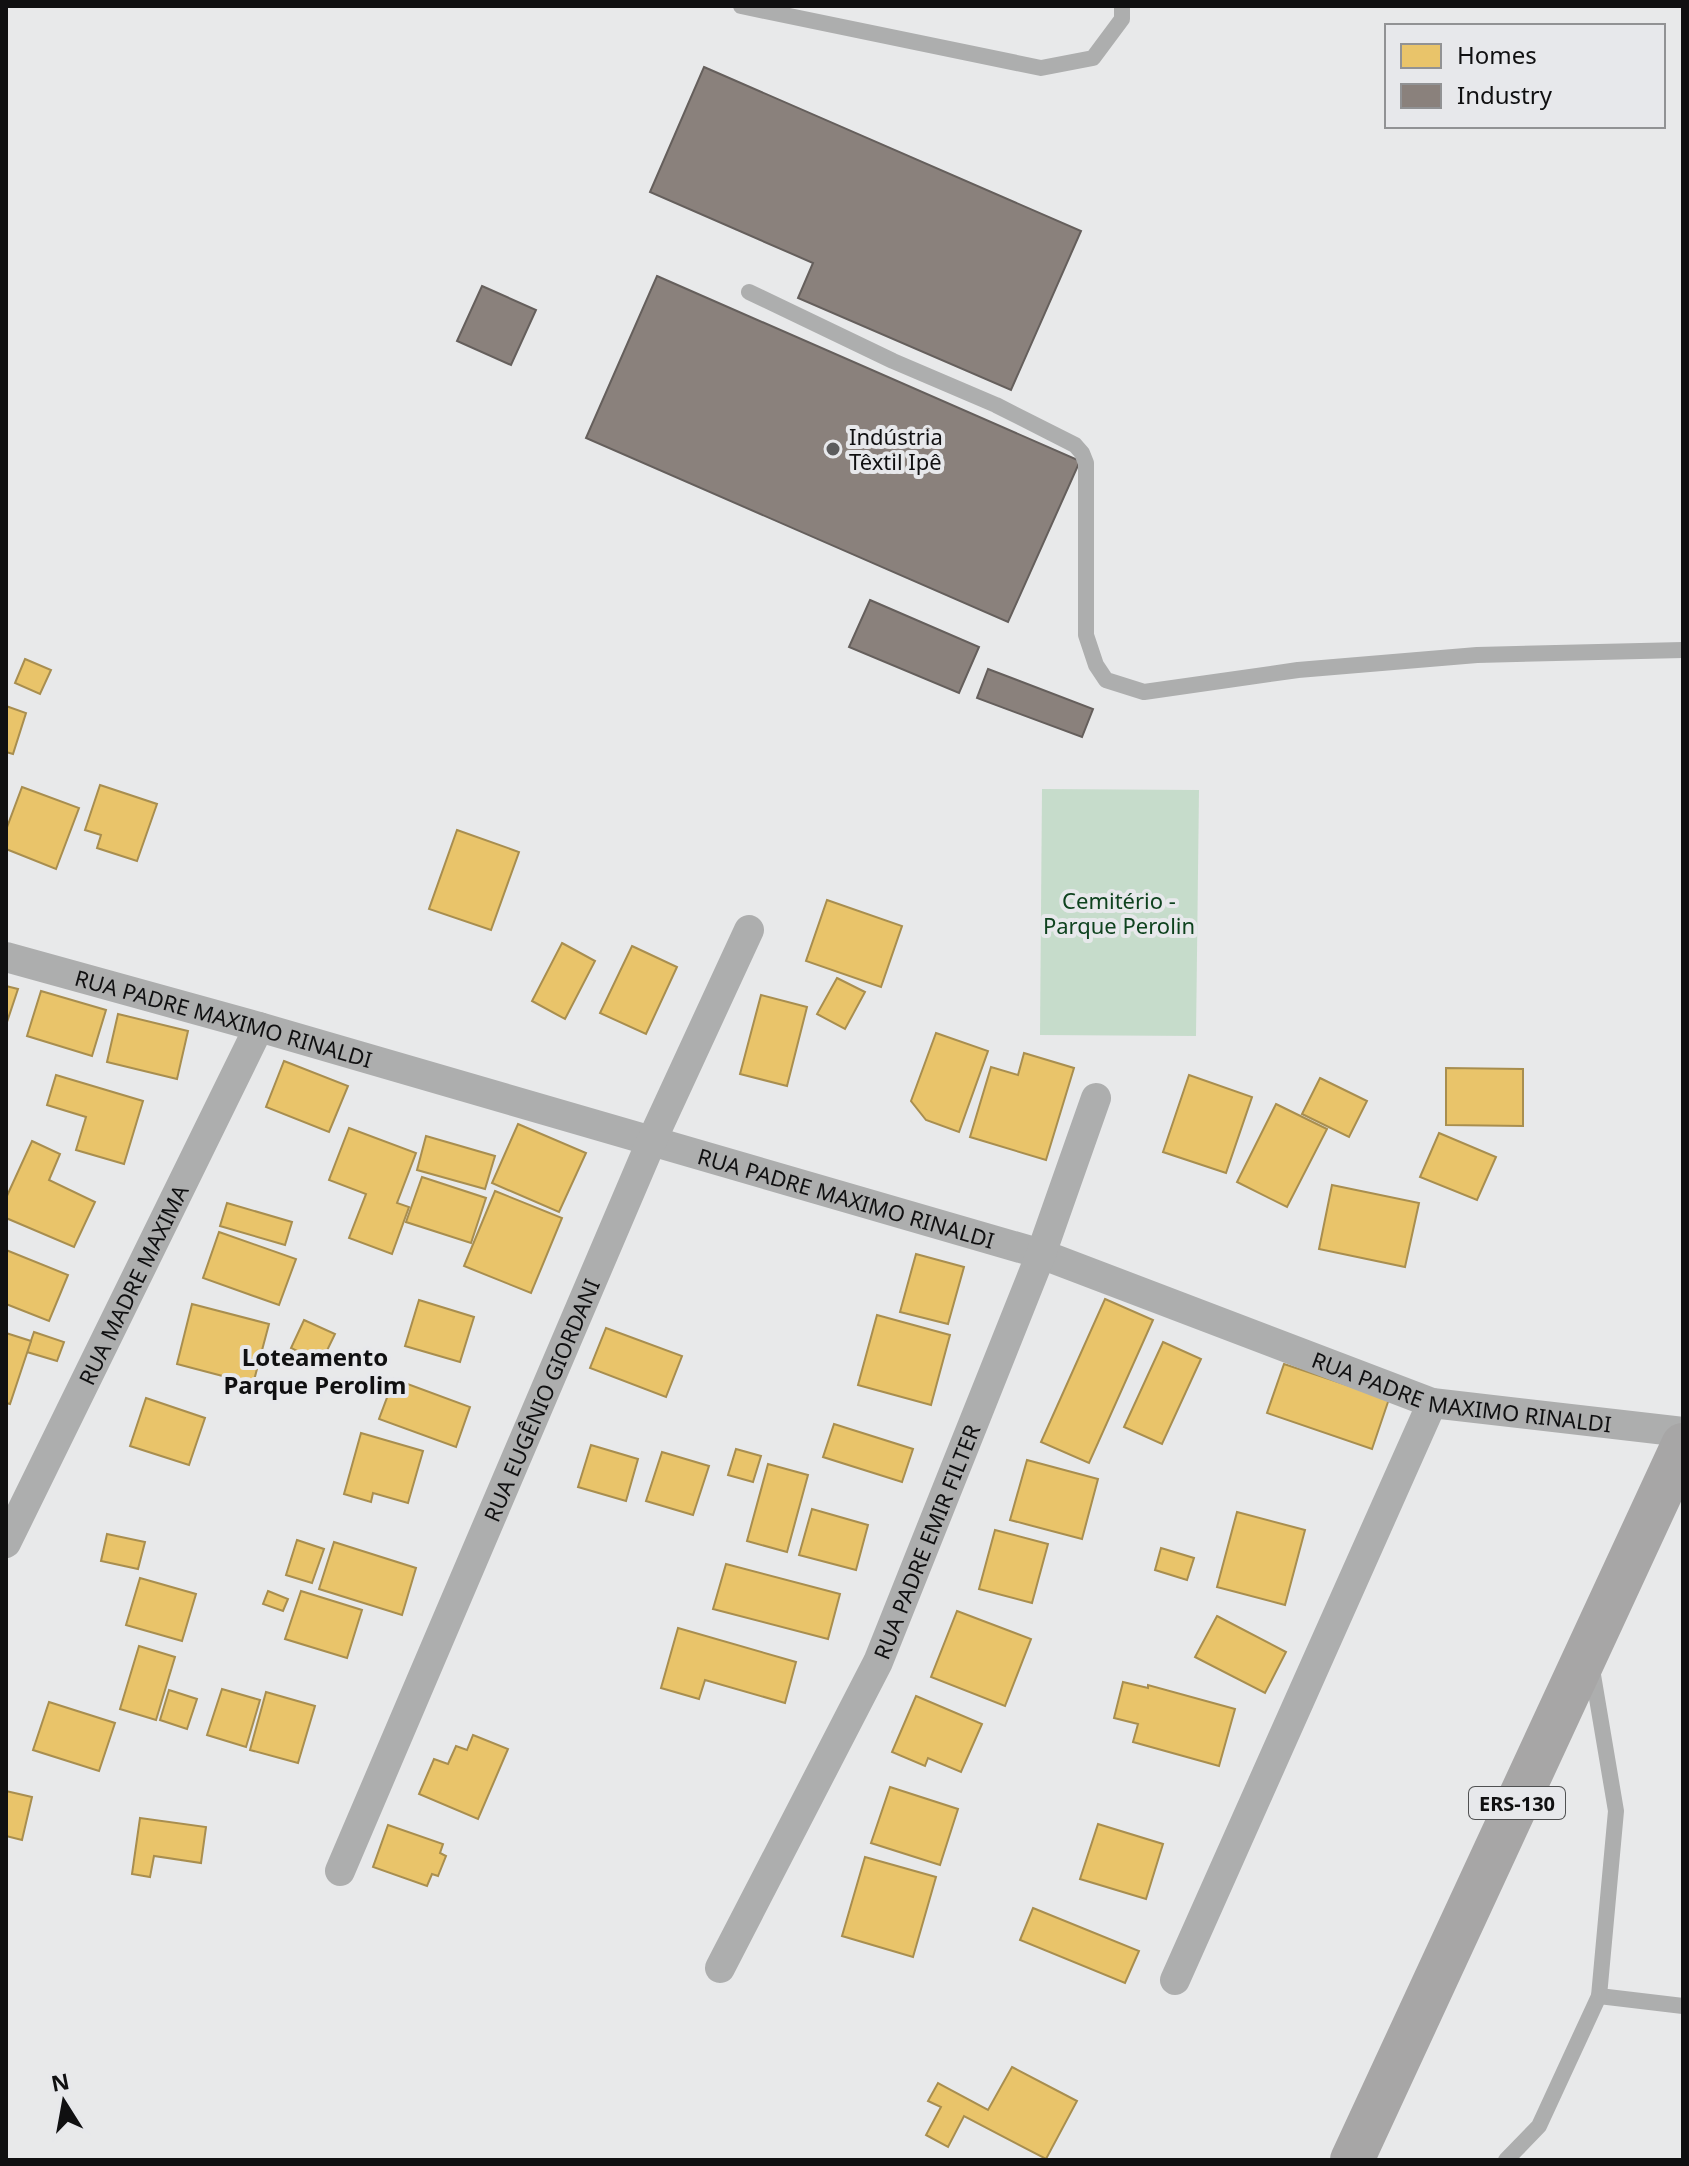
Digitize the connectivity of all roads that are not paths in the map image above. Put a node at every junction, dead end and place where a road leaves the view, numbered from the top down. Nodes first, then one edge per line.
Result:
1 (741, 6) edge
2 (1122, 6) edge
3 (749, 292) dead end
4 (1683, 650) edge
5 (749, 930) dead end
6 (6, 957) edge
7 (259, 1027) junction
8 (1096, 1098) dead end
9 (652, 1140) junction
10 (1041, 1254) junction
11 (1432, 1403) junction
12 (1683, 1432) edge
13 (1683, 1445) edge
14 (6, 1543) edge
15 (1589, 1650) junction
16 (340, 1871) dead end
17 (720, 1968) dead end
18 (1175, 1980) dead end
19 (1599, 1996) junction
20 (1683, 2006) edge
21 (1352, 2160) edge
22 (1506, 2160) edge

1 - 2 lane
3 - 4 lane
5 - 9 street, RUA EUGÊNIO GIORDANI
6 - 7 street, RUA PADRE MAXIMO RINALDI
7 - 9 street, RUA PADRE MAXIMO RINALDI
7 - 14 street, RUA MADRE MAXIMA
8 - 10 street, RUA PADRE EMIR FILTER
9 - 10 street, RUA PADRE MAXIMO RINALDI
9 - 16 street, RUA EUGÊNIO GIORDANI
10 - 11 street, RUA PADRE MAXIMO RINALDI
10 - 17 street, RUA PADRE EMIR FILTER
11 - 12 street, RUA PADRE MAXIMO RINALDI
11 - 18 street
13 - 15 main road, ERS-130
15 - 19 lane
15 - 21 main road, ERS-130
19 - 20 lane
19 - 22 lane

